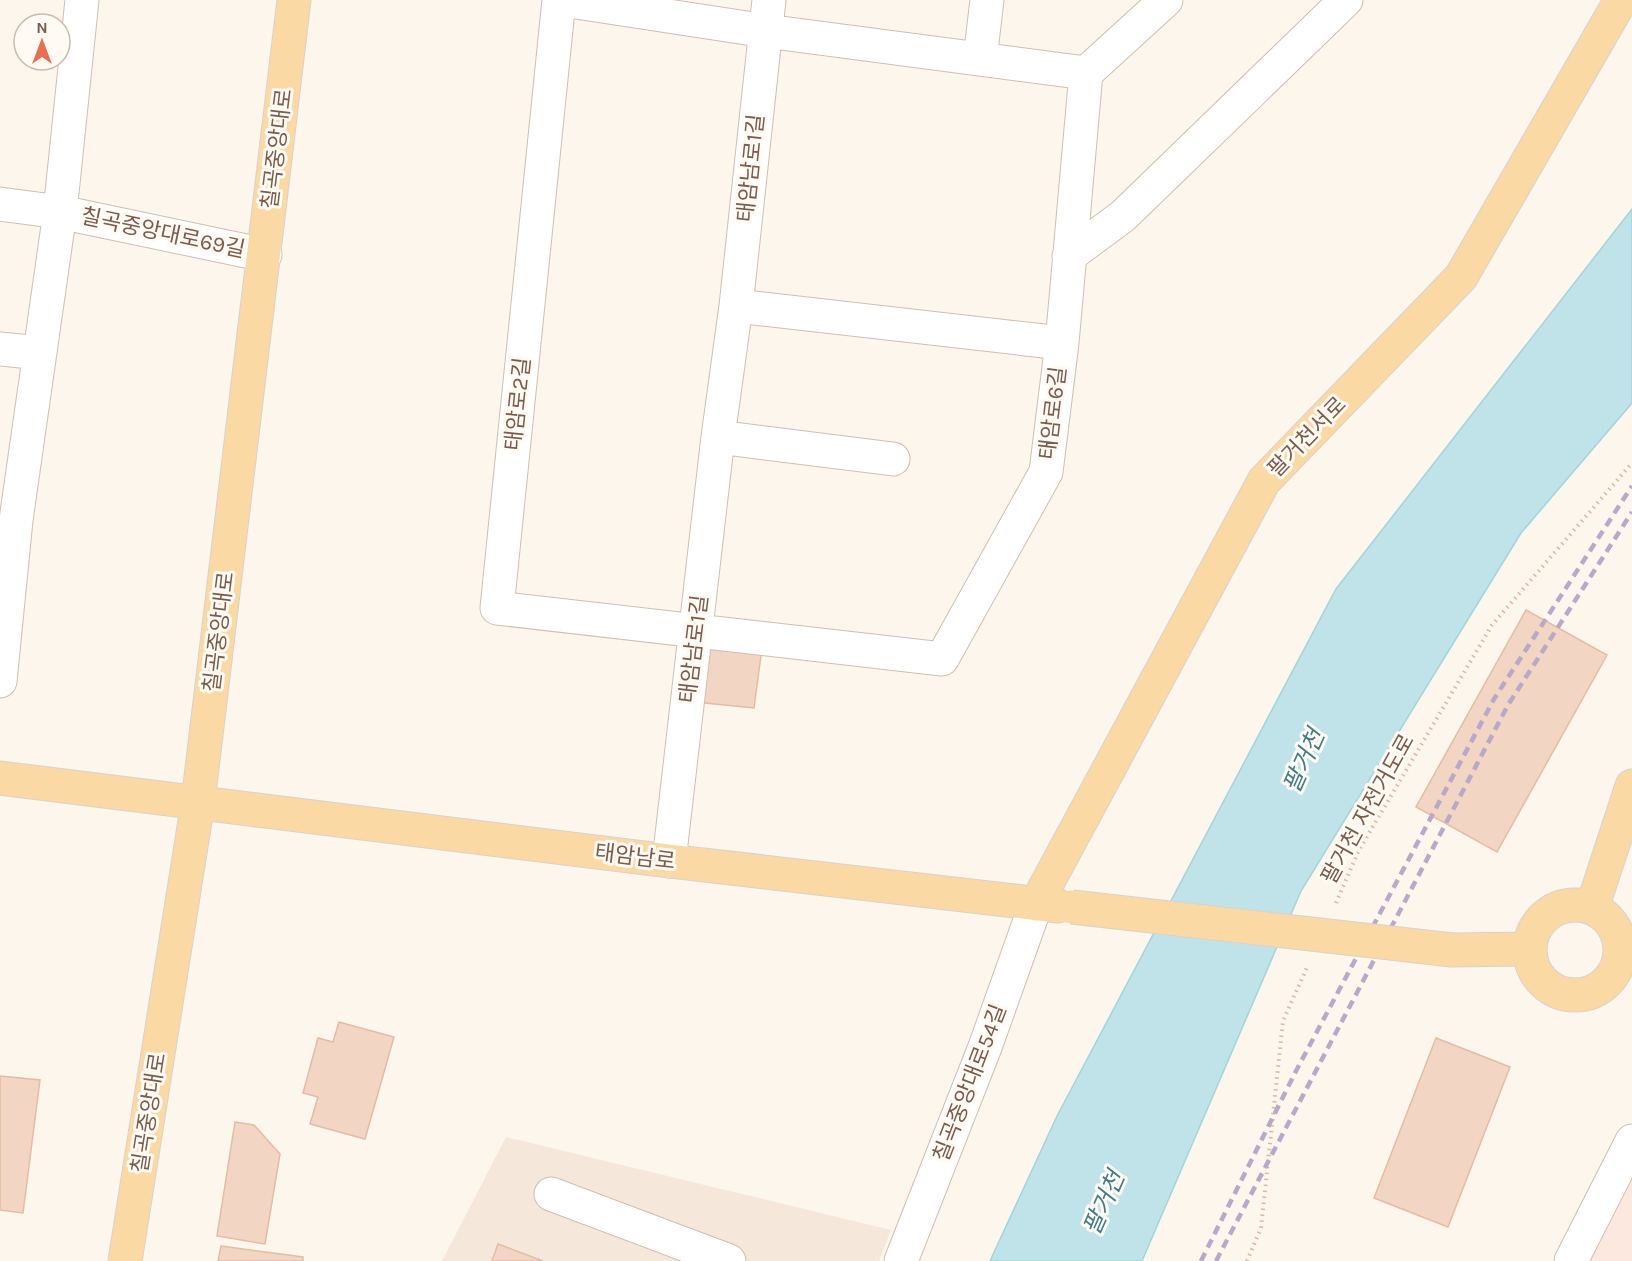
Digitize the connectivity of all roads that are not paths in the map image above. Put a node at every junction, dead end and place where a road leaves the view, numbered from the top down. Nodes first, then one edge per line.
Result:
1 (82, 0) edge
2 (294, 0) edge
3 (561, 0) edge
4 (987, 0) edge
5 (1166, 0) edge
6 (1346, 0) edge
7 (1621, 0) edge
8 (767, 15) edge
9 (980, 59) junction
10 (1086, 73) junction
11 (0, 204) edge
12 (60, 212) junction
13 (265, 255) junction
14 (1069, 256) junction
15 (735, 306) junction
16 (1062, 343) junction
17 (0, 349) edge
18 (40, 353) junction
19 (718, 437) junction
20 (893, 459) dead end
21 (8, 519) edge
22 (696, 629) junction
23 (0, 681) edge
24 (0, 778) edge
25 (1632, 786) edge
26 (198, 802) junction
27 (669, 861) junction
28 (1036, 904) junction
29 (1592, 909) junction
30 (1529, 949) junction
31 (1626, 961) edge
32 (1632, 1141) edge
33 (551, 1194) dead end
34 (125, 1261) edge
35 (729, 1261) edge
36 (901, 1261) edge
37 (1571, 1261) edge

1 - 12 street, 칠곡중앙대로69길
2 - 13 main road, 칠곡중앙대로
3 - 8 street
3 - 22 street, 태암로2길
4 - 9 street
5 - 10 street
6 - 14 street
7 - 28 main road, 팔거천서로
8 - 9 street
8 - 15 street, 태암남로1길
9 - 10 street
10 - 14 street, 태암로6길
11 - 12 street, 칠곡중앙대로69길
12 - 13 street, 칠곡중앙대로69길
12 - 18 street, 칠곡중앙대로69길
13 - 26 main road, 칠곡중앙대로
14 - 16 street, 태암로6길
15 - 16 street
15 - 19 street, 태암남로1길
16 - 22 street, 태암로6길
17 - 18 street
18 - 21 street, 칠곡중앙대로69길
19 - 20 street
19 - 22 street, 태암남로1길
21 - 23 street, 칠곡중앙대로69길
22 - 27 street, 태암남로1길
24 - 26 main road, 태암남로
25 - 29 main road
26 - 27 main road, 태암남로
26 - 34 main road, 칠곡중앙대로
27 - 28 main road, 태암남로
28 - 30 main road, 태암남로, bridge
28 - 36 street, 칠곡중앙대로54길
29 - 30 main road
29 - 31 main road
30 - 31 main road
32 - 37 street
33 - 35 street

